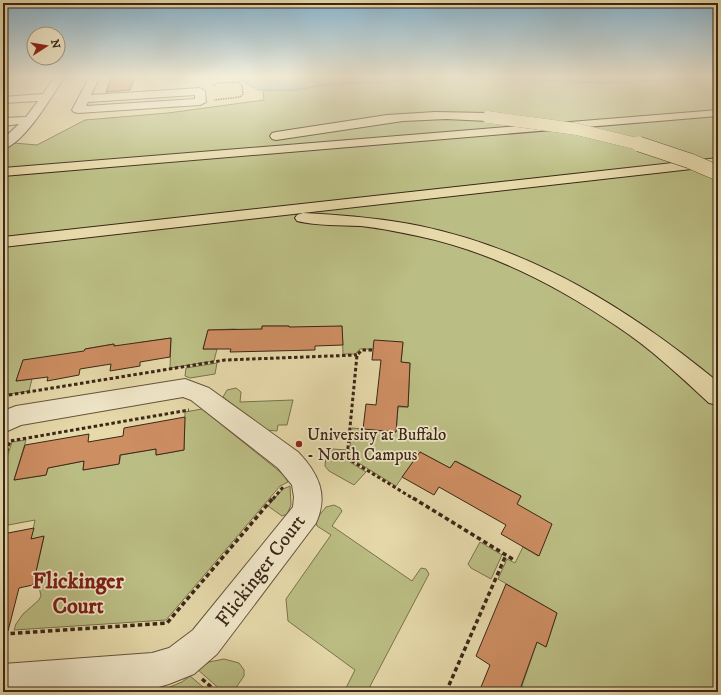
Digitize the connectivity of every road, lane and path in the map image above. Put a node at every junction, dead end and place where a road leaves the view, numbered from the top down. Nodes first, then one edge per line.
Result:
1 (39, 108) edge
2 (79, 108) edge
3 (102, 108) edge
4 (718, 114) edge
5 (31, 120) junction
6 (3, 122) edge
7 (3, 145) edge
8 (718, 162) edge
9 (35, 169) junction
10 (3, 172) edge
11 (718, 173) edge
12 (196, 220) junction
13 (3, 242) edge
14 (372, 350) dead end
15 (718, 396) edge
16 (215, 406) junction
17 (3, 423) edge
18 (3, 463) edge
19 (289, 484) dead end
20 (506, 555) junction
21 (514, 560) dead end
22 (3, 634) edge
23 (200, 678) dead end
24 (3, 682) edge
25 (217, 692) edge
26 (446, 692) edge

1 - 5 street
2 - 3 street
4 - 9 highway
5 - 6 street
5 - 7 street
8 - 12 highway
9 - 10 highway
9 - 11 highway, bridge
12 - 13 highway
12 - 15 highway
14 - 20 path
16 - 17 street, Flickinger Court
16 - 18 path
16 - 24 street, Flickinger Court
19 - 22 path
20 - 21 path
20 - 26 path
23 - 25 path

